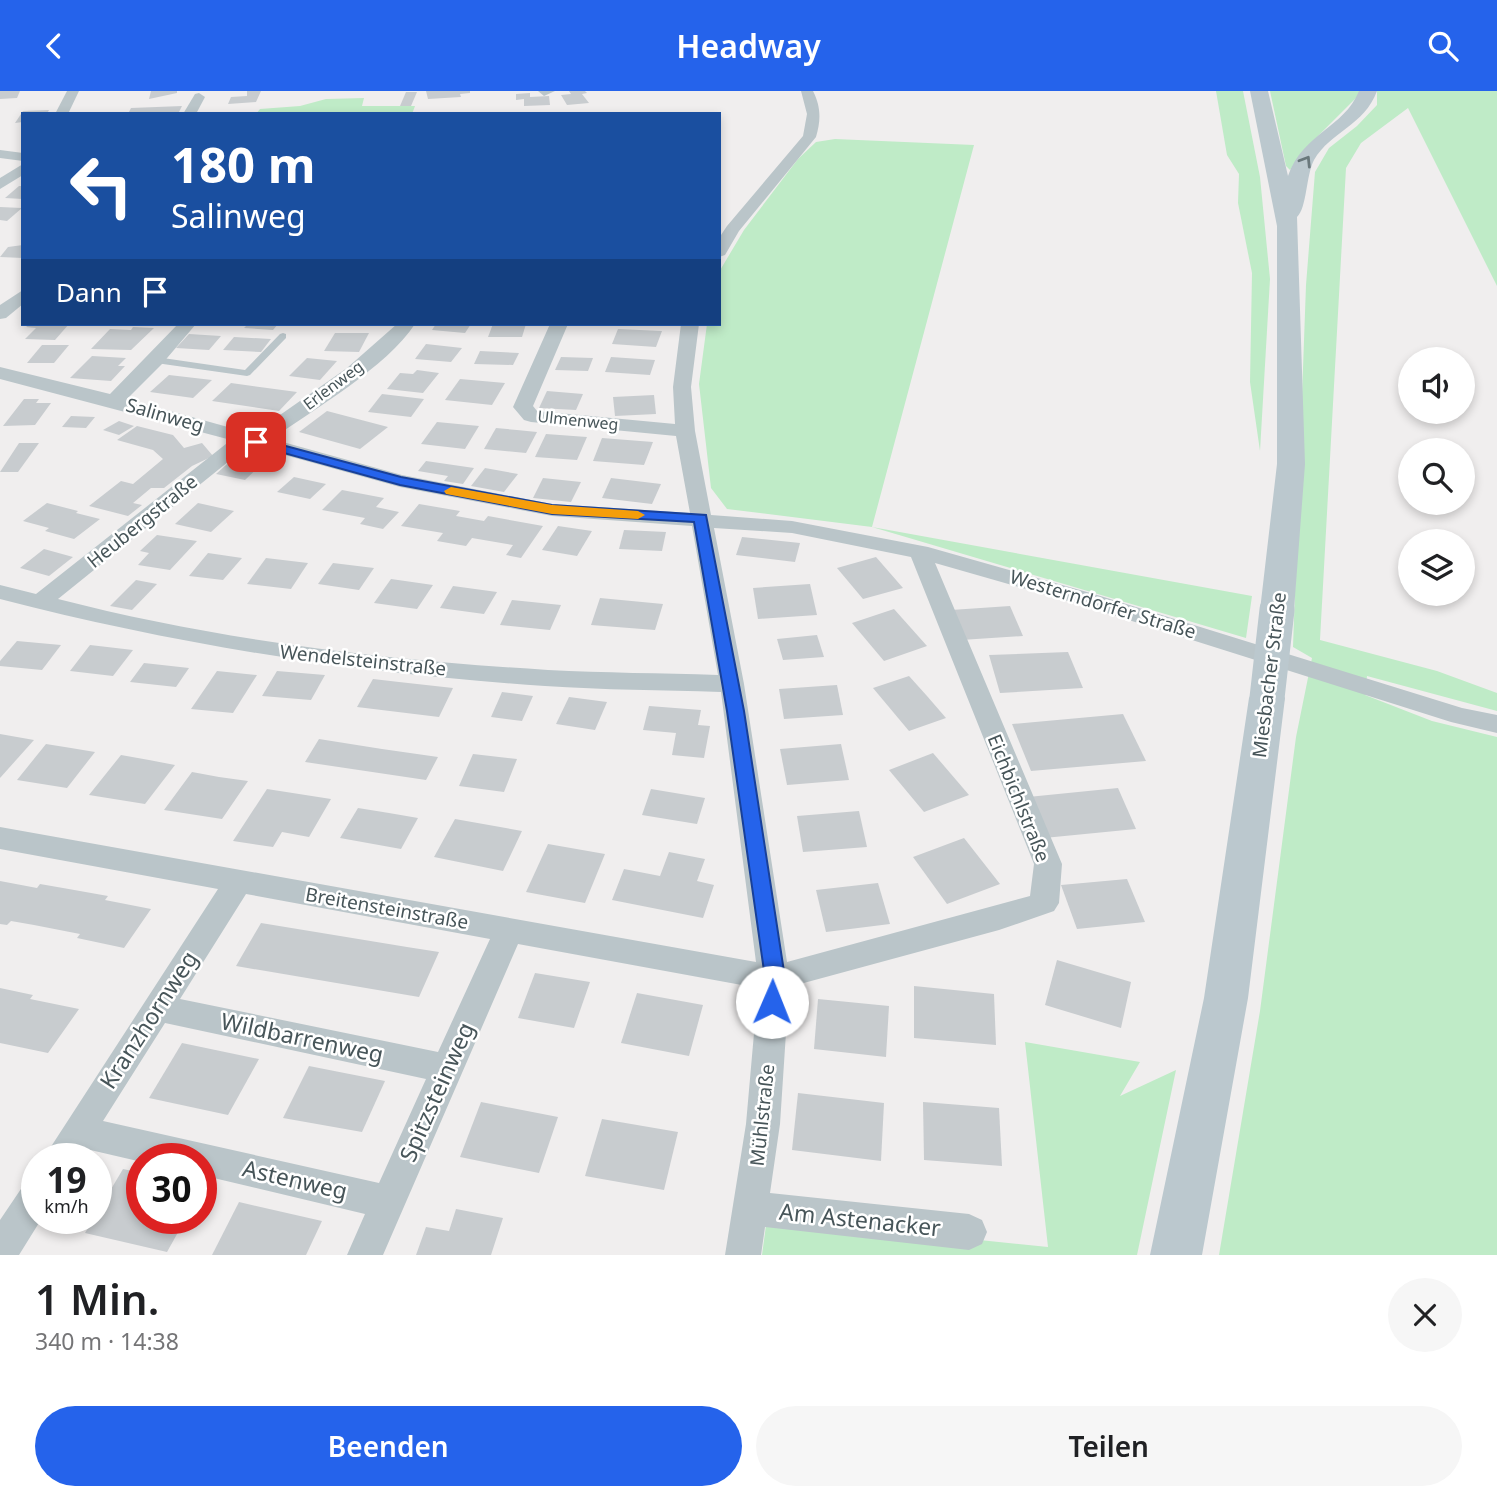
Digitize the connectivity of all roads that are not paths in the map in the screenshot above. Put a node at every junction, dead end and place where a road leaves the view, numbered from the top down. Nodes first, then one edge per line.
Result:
1 (74, 91) edge
2 (807, 91) edge
3 (1259, 91) edge
4 (1368, 91) edge
5 (200, 97) dead end
6 (62, 112) edge
7 (190, 112) edge
8 (0, 154) edge
9 (21, 157) edge
10 (21, 169) edge
11 (0, 185) edge
12 (1289, 226) junction
13 (721, 248) edge
14 (21, 297) edge
15 (0, 314) edge
16 (185, 326) edge
17 (404, 326) edge
18 (558, 326) edge
19 (690, 326) edge
20 (283, 336) dead end
21 (156, 361) junction
22 (0, 373) edge
23 (114, 401) junction
24 (685, 431) junction
25 (251, 440) junction
26 (701, 518) junction
27 (920, 552) junction
28 (0, 592) edge
29 (39, 603) junction
30 (732, 684) junction
31 (1497, 724) edge
32 (1, 840) edge
33 (239, 881) junction
34 (509, 930) junction
35 (775, 978) junction
36 (157, 1008) junction
37 (448, 1069) junction
38 (70, 1143) edge
39 (217, 1163) edge
40 (388, 1202) junction
41 (751, 1208) junction
42 (21, 1220) edge
43 (969, 1232) dead end
44 (0, 1252) edge
45 (365, 1255) edge
46 (743, 1255) edge
47 (1176, 1255) edge

1 - 6 street
2 - 13 street
3 - 12 main road, Miesbacher Straße
12 -> 4 main road
5 - 7 street
8 - 9 street
10 - 11 street
12 - 47 main road, Miesbacher Straße, bridge
14 - 15 street
16 - 21 street
17 - 25 street, Erlenweg
18 - 24 street, Ulmenweg
19 - 24 street, Mühlstraße
20 - 21 lane
21 - 23 street
22 - 23 street, Salinweg
23 - 25 street, Salinweg
24 - 26 street, Mühlstraße
25 - 26 street, Salinweg
25 - 29 street, Heubergstraße
26 - 27 street, Westerndorfer Straße
26 - 30 street, Mühlstraße
27 - 31 street, Westerndorfer Straße
27 - 35 street, Eichbichlstraße
28 - 29 street, Wendelsteinstraße
29 - 30 street, Wendelsteinstraße
30 - 35 street, Mühlstraße
32 - 33 street, Breitensteinstraße
33 - 34 street, Breitensteinstraße
33 - 36 street, Kranzhornweg
34 - 35 street, Breitensteinstraße
34 - 37 street, Spitzsteinweg
35 - 41 street, Mühlstraße
36 - 37 street, Wildbarrenweg
36 - 38 street, Kranzhornweg
37 - 40 street, Spitzsteinweg
39 - 40 street, Astenweg
40 - 45 street, Spitzsteinweg
41 - 43 street, Am Astenacker
41 - 46 street, Mühlstraße
42 - 44 street

